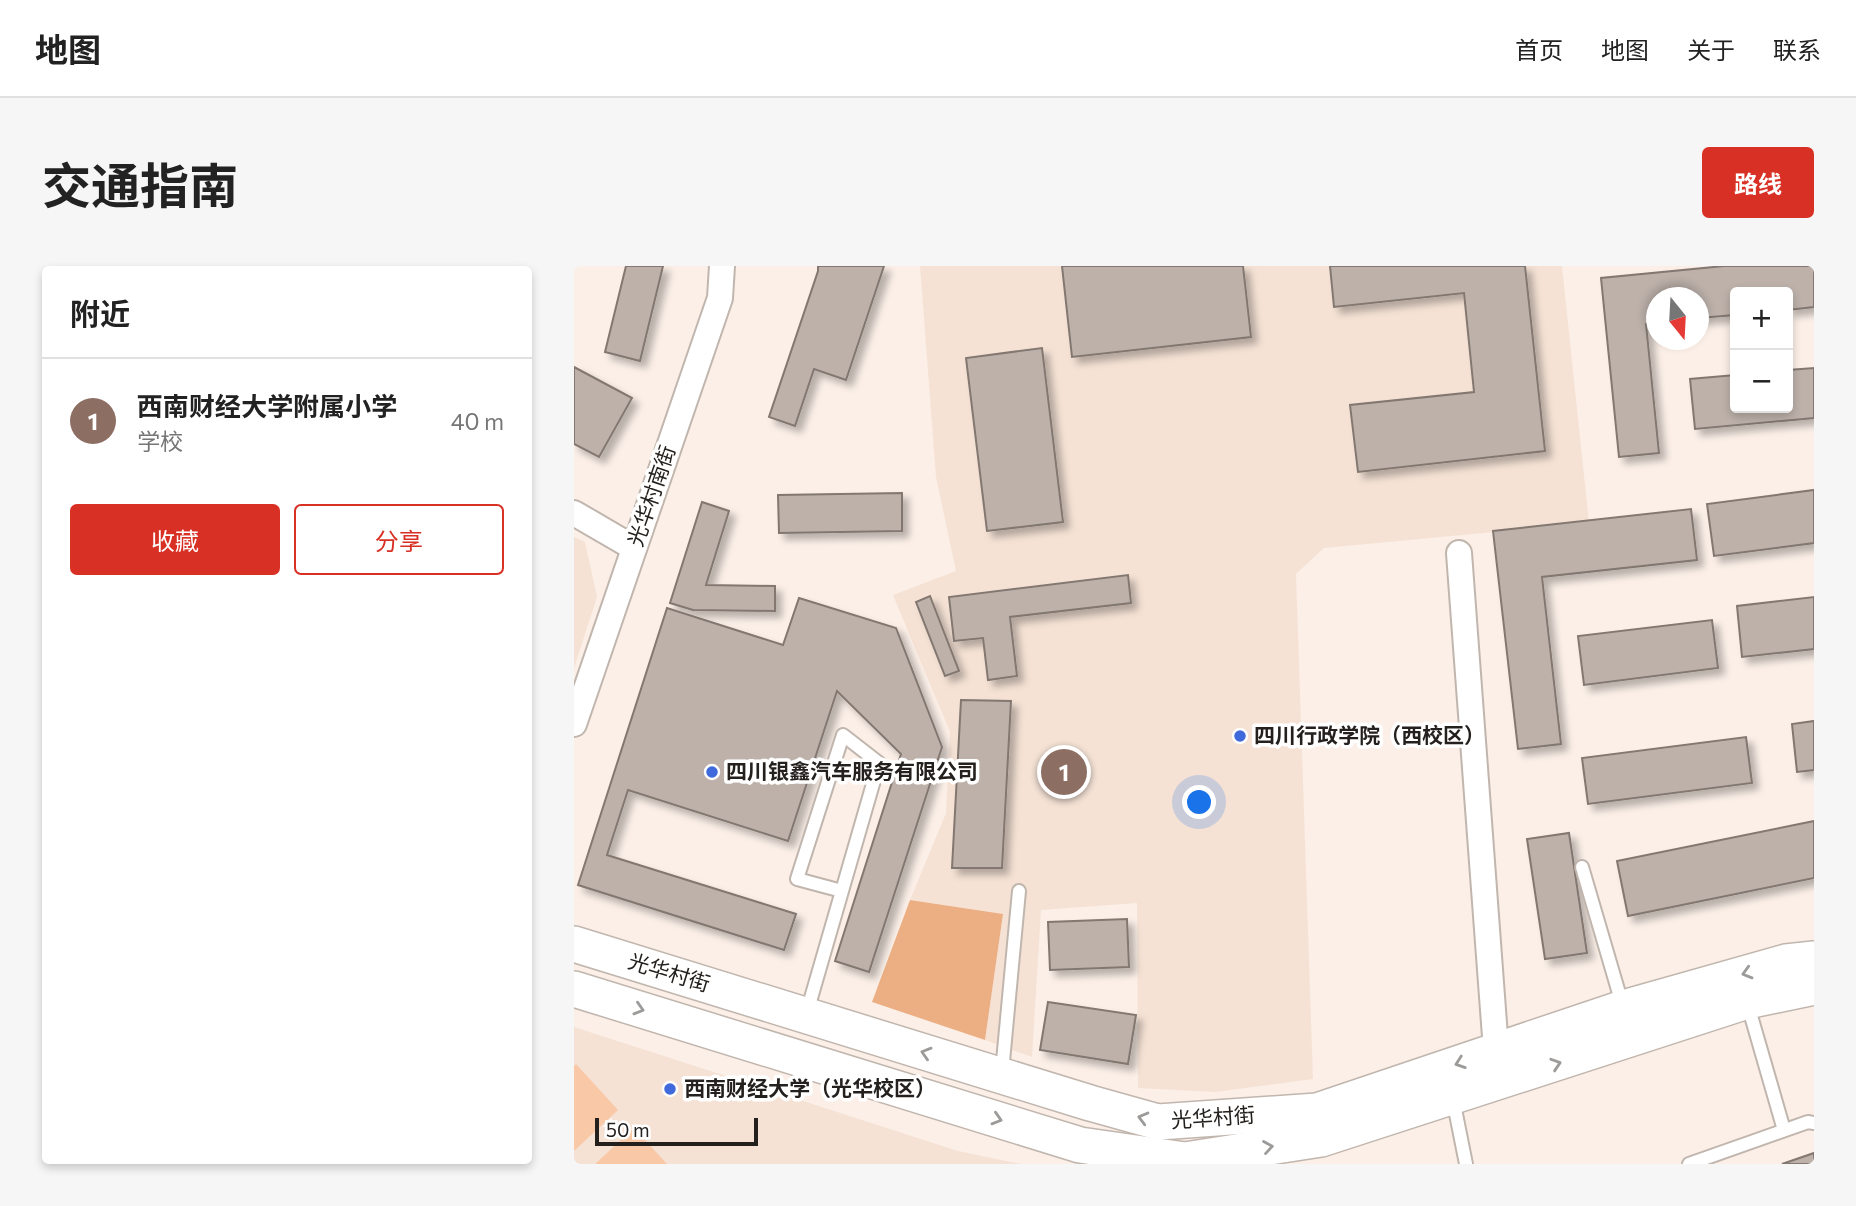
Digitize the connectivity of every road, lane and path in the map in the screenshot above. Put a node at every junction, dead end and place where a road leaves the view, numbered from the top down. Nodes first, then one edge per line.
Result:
1 (722, 266) edge
2 (574, 513) edge
3 (634, 548) junction
4 (1459, 552) dead end
5 (574, 724) edge
6 (1582, 867) dead end
7 (842, 891) junction
8 (1019, 891) dead end
9 (574, 944) edge
10 (1814, 958) edge
11 (1814, 987) edge
12 (574, 989) edge
13 (1747, 1001) junction
14 (1623, 1008) junction
15 (806, 1016) junction
16 (1496, 1051) junction
17 (1002, 1076) junction
18 (1453, 1098) junction
19 (1814, 1123) edge
20 (1784, 1130) junction
21 (1156, 1160) edge
22 (1466, 1164) edge
23 (1689, 1164) edge

1 - 3 street, 光华村南街
2 - 3 street
3 - 5 street, 光华村南街
4 - 16 street
6 - 14 lane
7 - 7 lane
7 - 15 lane
8 - 17 lane
9 - 15 main road, 光华村街
10 -> 14 main road, 光华村街
11 - 13 main road, 光华村街
12 -> 21 main road, 光华村街
18 -> 13 main road, 光华村街
13 - 20 lane
14 - 16 main road, 光华村街
17 -> 15 main road, 光华村街
16 -> 17 main road, 光华村街
21 -> 18 main road, 光华村街
18 - 22 lane
19 - 20 lane
20 - 23 lane

